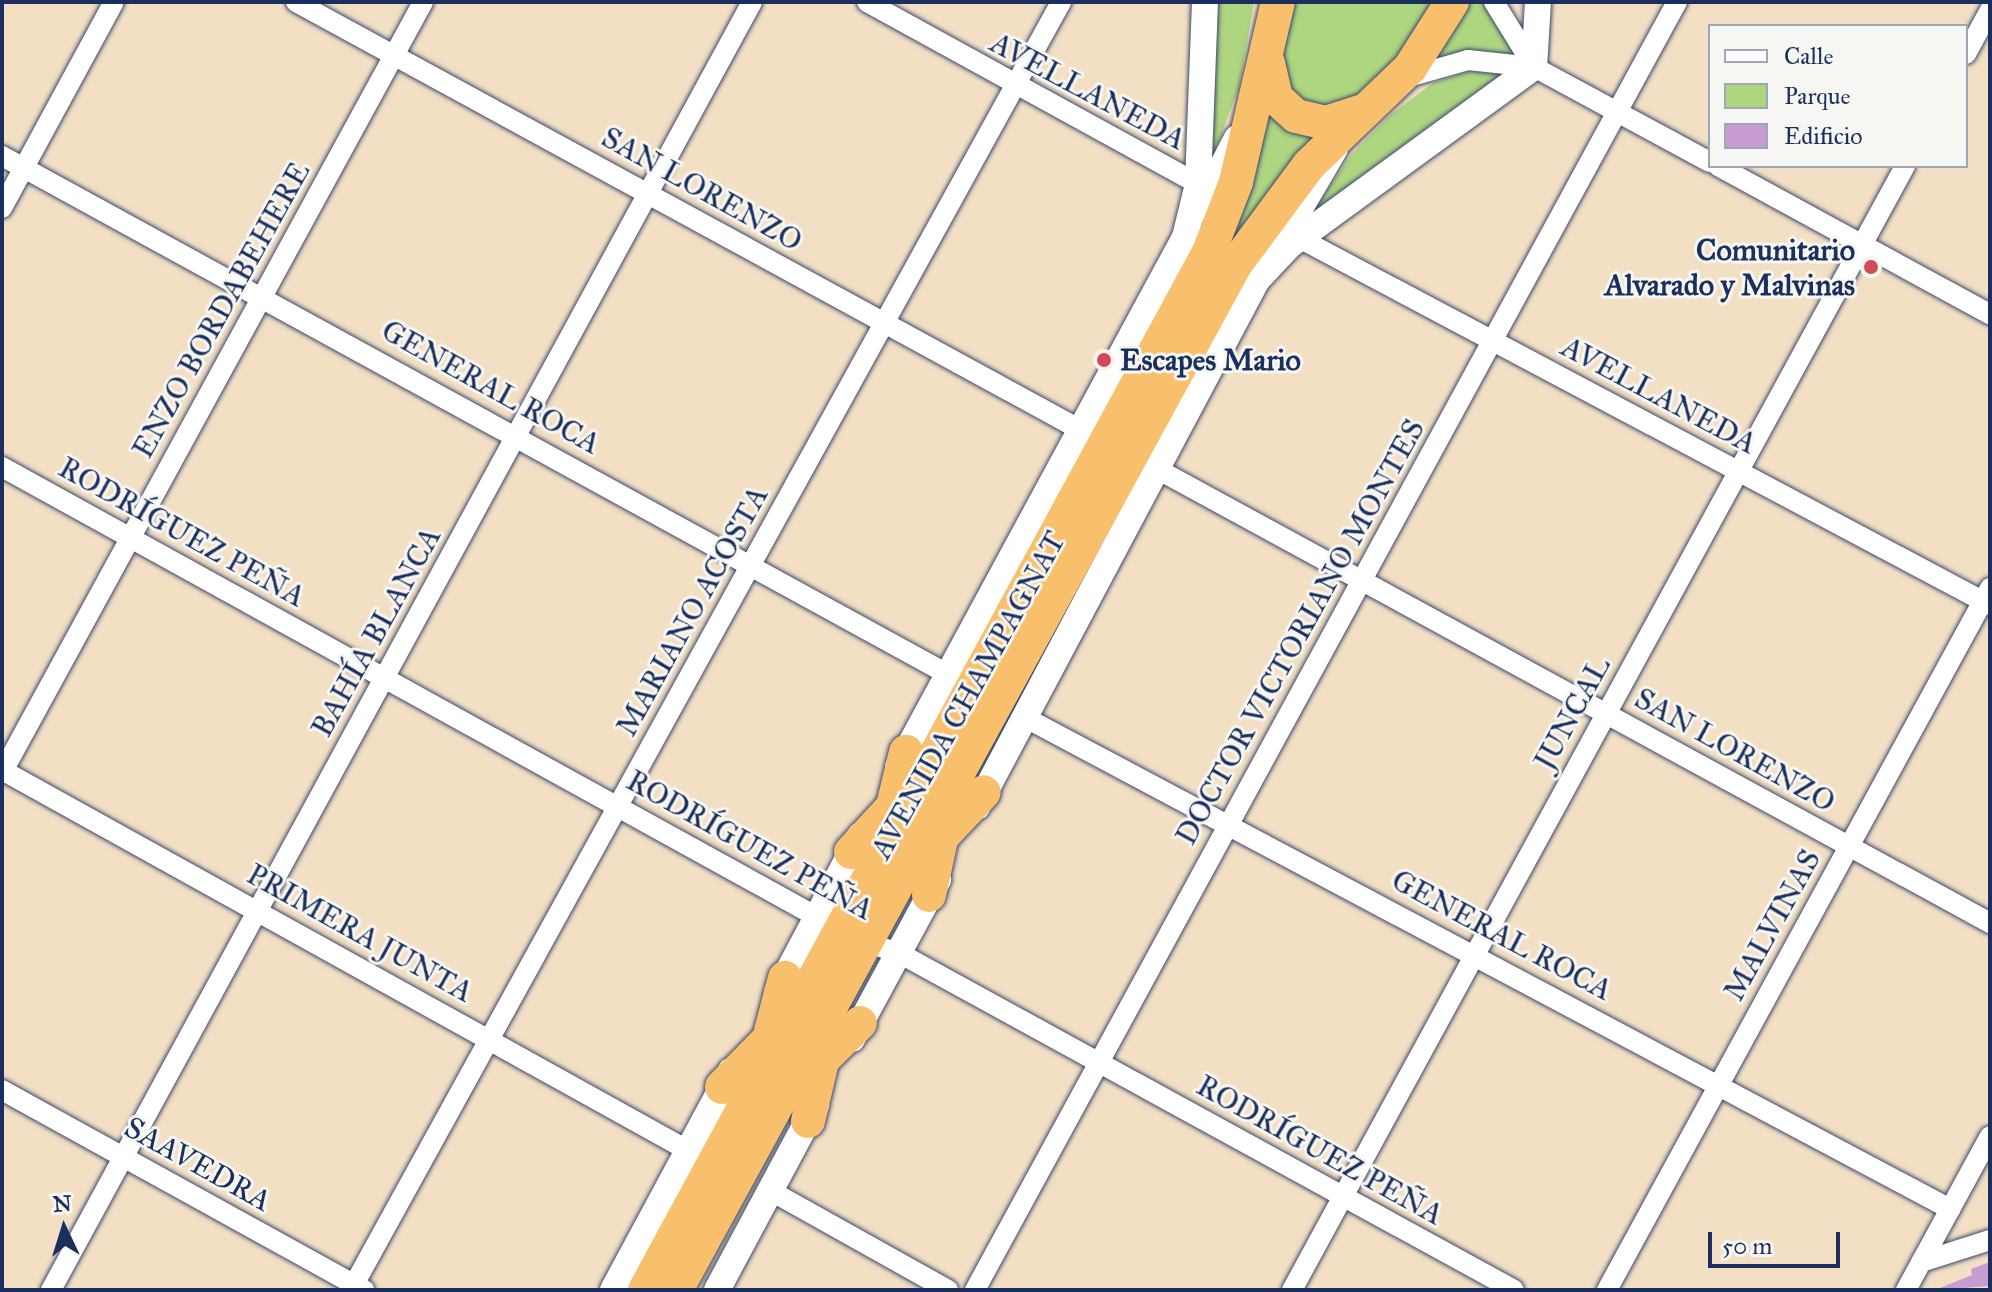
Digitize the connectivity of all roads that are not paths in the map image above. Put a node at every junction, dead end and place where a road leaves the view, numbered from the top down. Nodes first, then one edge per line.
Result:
1 (114, 2) edge
2 (296, 2) edge
3 (423, 2) edge
4 (752, 2) edge
5 (867, 2) edge
6 (1061, 2) edge
7 (1205, 2) edge
8 (1269, 2) edge
9 (1278, 2) edge
10 (1452, 2) edge
11 (1494, 2) edge
12 (1538, 2) edge
13 (1677, 2) edge
14 (1990, 10) edge
15 (1968, 50) edge
16 (394, 55) junction
17 (1267, 62) junction
18 (1534, 67) junction
19 (1014, 86) junction
20 (1384, 94) junction
21 (1618, 112) junction
22 (1345, 130) junction
23 (2, 156) edge
24 (1708, 161) edge
25 (24, 168) junction
26 (1722, 168) edge
27 (1904, 168) edge
28 (1198, 184) junction
29 (648, 194) junction
30 (2, 208) edge
31 (1185, 237) junction
32 (1299, 238) junction
33 (1862, 244) junction
34 (1257, 280) junction
35 (262, 296) junction
36 (1990, 314) edge
37 (885, 323) junction
38 (1493, 340) junction
39 (1079, 429) junction
40 (517, 435) junction
41 (2, 467) edge
42 (1157, 469) junction
43 (1739, 471) junction
44 (131, 537) junction
45 (751, 565) junction
46 (1362, 581) junction
47 (1988, 598) edge
48 (949, 675) junction
49 (384, 679) junction
50 (1606, 714) junction
51 (1024, 717) junction
52 (2, 771) edge
53 (945, 771) junction
54 (618, 806) junction
55 (1230, 823) junction
56 (1849, 846) junction
57 (889, 872) junction
58 (257, 912) junction
59 (1990, 923) edge
60 (841, 931) junction
61 (899, 953) junction
62 (1475, 954) junction
63 (821, 1000) junction
64 (490, 1039) junction
65 (824, 1059) junction
66 (1099, 1063) junction
67 (1719, 1085) junction
68 (2, 1090) edge
69 (751, 1093) junction
70 (808, 1121) junction
71 (1989, 1145) edge
72 (689, 1151) junction
73 (123, 1157) junction
74 (771, 1191) junction
75 (1343, 1196) junction
76 (1950, 1209) junction
77 (1990, 1240) edge
78 (1921, 1262) junction
79 (357, 1288) edge
80 (51, 1290) edge
81 (613, 1290) edge
82 (645, 1290) edge
83 (676, 1290) edge
84 (717, 1290) edge
85 (948, 1290) edge
86 (975, 1290) edge
87 (1292, 1290) edge
88 (1514, 1290) edge
89 (1607, 1290) edge
90 (1906, 1290) edge

1 - 25 street
2 - 16 street, SAN LORENZO
3 - 16 street, ENZO BORDABEHERE
4 - 29 street, BAHÍA BLANCA
5 - 19 street, AVELLANEDA
6 - 19 street, MARIANO ACOSTA
7 - 28 street, AVENIDA CHAMPAGNAT
8 - 17 street
9 - 17 highway, AVENIDA CHAMPAGNAT
10 - 20 highway, AVENIDA CHAMPAGNAT
11 - 18 street
12 - 18 street
13 - 21 street, DOCTOR VICTORIANO MONTES
14 - 15 street
16 - 29 street, SAN LORENZO
16 - 35 street, ENZO BORDABEHERE
17 - 20 highway
17 - 31 street, AVENIDA CHAMPAGNAT
17 - 53 highway, AVENIDA CHAMPAGNAT
18 - 20 street
18 - 21 street
18 - 32 street, AVENIDA CHAMPAGNAT
19 - 28 street, AVELLANEDA
19 - 37 street, MARIANO ACOSTA
20 - 22 highway, AVENIDA CHAMPAGNAT
21 - 24 street
21 - 38 street, DOCTOR VICTORIANO MONTES
22 - 34 street, AVENIDA CHAMPAGNAT
22 - 53 highway, AVENIDA CHAMPAGNAT
23 - 25 street, GENERAL ROCA
25 - 30 street
25 - 35 street, GENERAL ROCA
26 - 33 street
27 - 33 street, JUNCAL
28 - 31 street, AVENIDA CHAMPAGNAT
29 - 37 street, SAN LORENZO
29 - 40 street, BAHÍA BLANCA
31 - 39 street, AVENIDA CHAMPAGNAT
32 - 34 street, AVENIDA CHAMPAGNAT
32 - 38 street, AVELLANEDA
33 - 36 street
33 - 43 street, JUNCAL
34 - 42 street, AVENIDA CHAMPAGNAT
35 - 40 street, GENERAL ROCA
35 - 44 street, ENZO BORDABEHERE
37 - 39 street, SAN LORENZO
37 - 45 street, MARIANO ACOSTA
38 - 43 street, AVELLANEDA
38 - 46 street, DOCTOR VICTORIANO MONTES
39 - 48 street, AVENIDA CHAMPAGNAT
40 - 45 street, GENERAL ROCA
40 - 49 street, BAHÍA BLANCA
41 - 44 street, RODRÍGUEZ PEÑA
42 - 46 street, SAN LORENZO
42 - 51 street, AVENIDA CHAMPAGNAT
43 - 47 street, AVELLANEDA
43 - 50 street, JUNCAL
44 - 49 street, RODRÍGUEZ PEÑA
44 - 52 street, ENZO BORDABEHERE
45 - 48 street, GENERAL ROCA
45 - 54 street, MARIANO ACOSTA
46 - 50 street, SAN LORENZO
46 - 55 street, DOCTOR VICTORIANO MONTES
47 - 56 street, MALVINAS
48 - 53 street, AVENIDA CHAMPAGNAT
49 - 54 street, RODRÍGUEZ PEÑA
49 - 58 street, BAHÍA BLANCA
50 - 56 street, SAN LORENZO
50 - 62 street, JUNCAL
51 - 53 street, AVENIDA CHAMPAGNAT
51 - 55 street, GENERAL ROCA
52 - 58 street, PRIMERA JUNTA
53 - 57 highway, AVENIDA CHAMPAGNAT
53 - 57 street, AVENIDA CHAMPAGNAT
53 - 57 highway
53 - 57 highway
54 - 60 street, RODRÍGUEZ PEÑA
54 - 64 street, MARIANO ACOSTA
55 - 62 street, GENERAL ROCA
55 - 66 street, DOCTOR VICTORIANO MONTES
56 - 59 street, SAN LORENZO
56 - 67 street, MALVINAS
57 - 60 highway, AVENIDA CHAMPAGNAT
57 - 61 street, AVENIDA CHAMPAGNAT
58 - 64 street, PRIMERA JUNTA
58 - 73 street, BAHÍA BLANCA
60 - 61 street, RODRÍGUEZ PEÑA
60 - 63 highway, AVENIDA CHAMPAGNAT
61 - 63 street, AVENIDA CHAMPAGNAT
61 - 66 street, RODRÍGUEZ PEÑA
62 - 67 street, GENERAL ROCA
62 - 75 street, JUNCAL
63 - 65 highway
63 - 69 highway, AVENIDA CHAMPAGNAT
63 - 69 highway
63 - 70 street, AVENIDA CHAMPAGNAT
64 - 72 street, PRIMERA JUNTA
64 - 79 street, MARIANO ACOSTA
65 - 69 highway
65 - 70 highway
66 - 75 street, RODRÍGUEZ PEÑA
66 - 86 street, DOCTOR VICTORIANO MONTES
67 - 76 street, GENERAL ROCA
67 - 89 street, MALVINAS
68 - 73 street, SAAVEDRA
69 - 72 street, AVENIDA CHAMPAGNAT
69 - 82 highway, AVENIDA CHAMPAGNAT
69 - 83 highway, AVENIDA CHAMPAGNAT
70 - 74 street, AVENIDA CHAMPAGNAT
71 - 76 street
72 - 81 street, AVENIDA CHAMPAGNAT
73 - 79 street, SAAVEDRA
73 - 80 street, BAHÍA BLANCA
74 - 84 street, AVENIDA CHAMPAGNAT
74 - 85 street
75 - 87 street, JUNCAL
75 - 88 street, RODRÍGUEZ PEÑA
76 - 78 street
77 - 78 street
78 - 90 street

